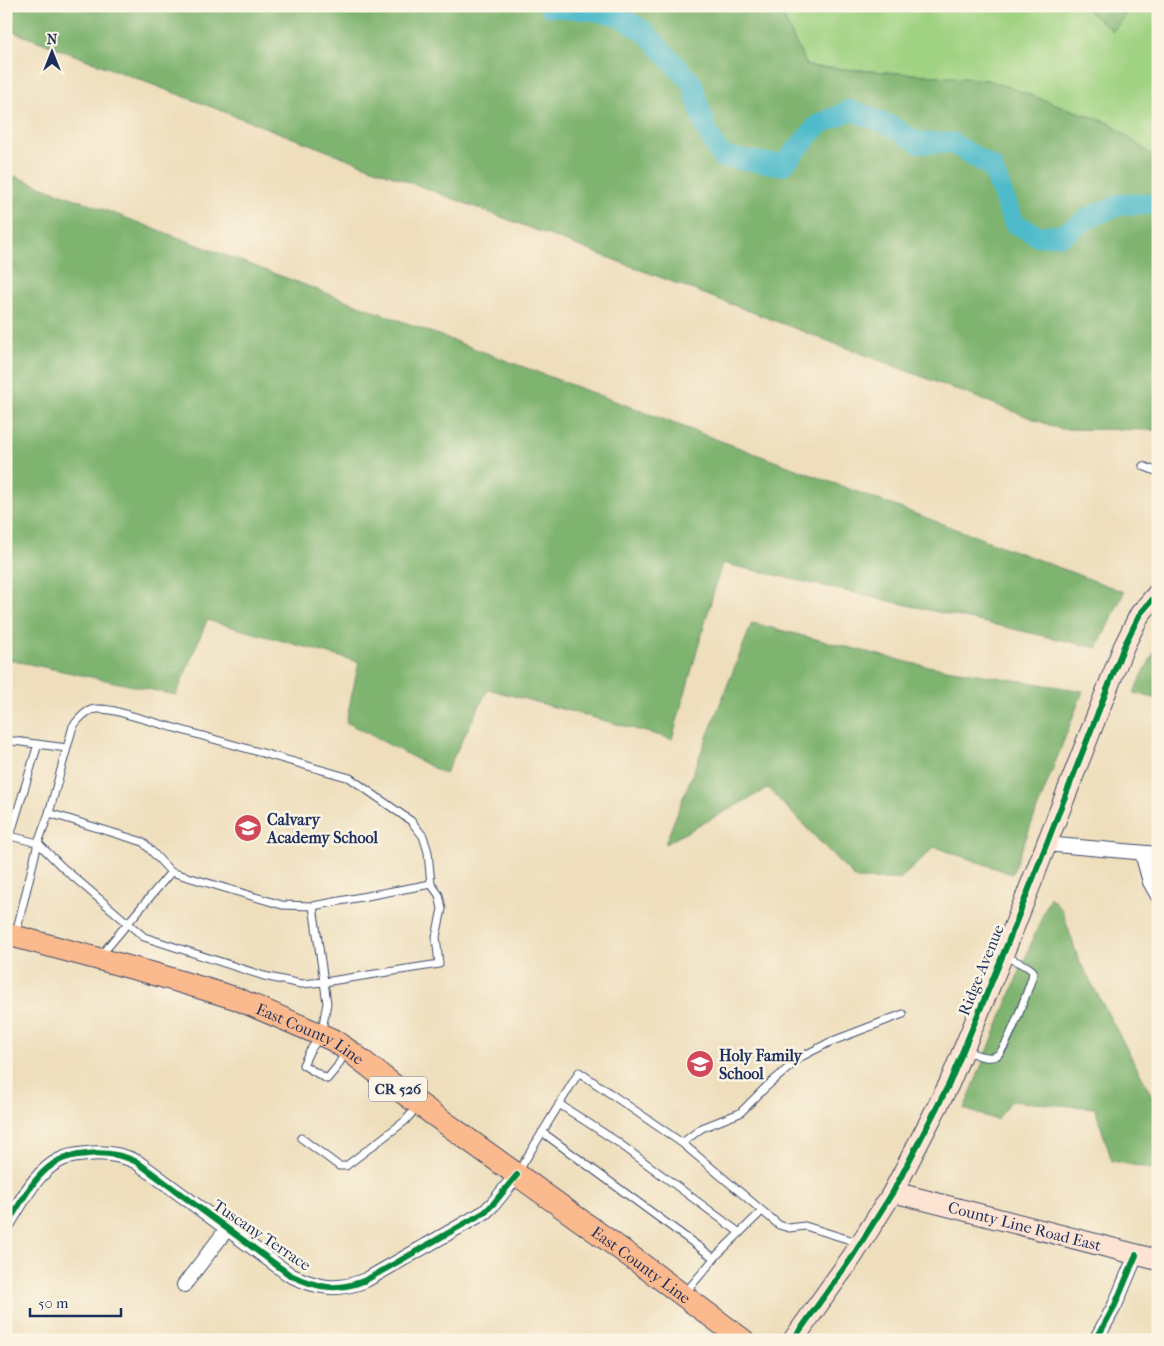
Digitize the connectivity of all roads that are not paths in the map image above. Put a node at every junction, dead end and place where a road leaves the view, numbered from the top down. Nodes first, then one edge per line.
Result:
1 (1143, 466) dead end
2 (1158, 472) edge
3 (1158, 593) edge
4 (6, 740) edge
5 (38, 744) junction
6 (67, 748) junction
7 (49, 813) junction
8 (8, 836) edge
9 (38, 844) junction
10 (1046, 844) junction
11 (1142, 852) junction
12 (1158, 854) edge
13 (171, 872) junction
14 (431, 884) junction
15 (1158, 896) edge
16 (313, 906) junction
17 (127, 924) junction
18 (11, 935) edge
19 (1003, 954) junction
20 (98, 959) junction
21 (324, 982) junction
22 (903, 1014) dead end
23 (321, 1035) junction
24 (347, 1050) junction
25 (963, 1050) junction
26 (419, 1104) junction
27 (560, 1104) junction
28 (542, 1132) junction
29 (301, 1138) dead end
30 (682, 1143) junction
31 (517, 1175) junction
32 (893, 1192) junction
33 (762, 1211) junction
34 (6, 1226) edge
35 (227, 1229) junction
36 (740, 1233) junction
37 (861, 1243) junction
38 (1136, 1255) junction
39 (714, 1258) junction
40 (1158, 1260) edge
41 (184, 1285) dead end
42 (683, 1295) junction
43 (742, 1340) edge
44 (793, 1340) edge
45 (1096, 1340) edge

1 - 2 lane
3 - 10 street, Ridge Avenue
4 - 5 lane
5 - 6 lane
5 - 8 lane
6 - 7 lane
6 - 14 lane
7 - 9 lane
7 - 13 lane
8 - 9 lane
9 - 17 lane
9 - 18 lane
10 - 11 street
10 - 19 street, Ridge Avenue
11 - 12 street
11 - 15 street
13 - 16 lane
13 - 17 lane
14 - 16 lane
14 - 21 lane
16 - 21 lane
17 - 20 lane
17 - 21 lane
18 - 20 main road, East County Line / CR 526
19 - 25 street, Ridge Avenue
19 - 25 lane
20 - 23 main road, East County Line / CR 526
21 - 23 lane
22 - 30 lane
23 - 24 main road, East County Line / CR 526
23 - 24 lane
24 - 26 main road, East County Line / CR 526
25 - 32 street, Ridge Avenue
26 - 29 lane
26 - 31 main road, East County Line / CR 526
27 - 28 lane
27 - 30 lane
27 - 36 lane
28 - 31 lane
28 - 39 lane
30 - 33 lane
31 - 35 street, Tuscany Terrace
31 - 42 main road, East County Line / CR 526
32 - 37 street, Ridge Avenue
32 - 38 street, County Line Road East
33 - 36 lane
33 - 37 lane
34 - 35 street, Tuscany Terrace
35 - 41 street
36 - 39 lane
37 - 44 street, Ridge Avenue
38 - 40 street, County Line Road East
38 - 45 street
39 - 42 lane
42 - 43 main road, East County Line / CR 526

